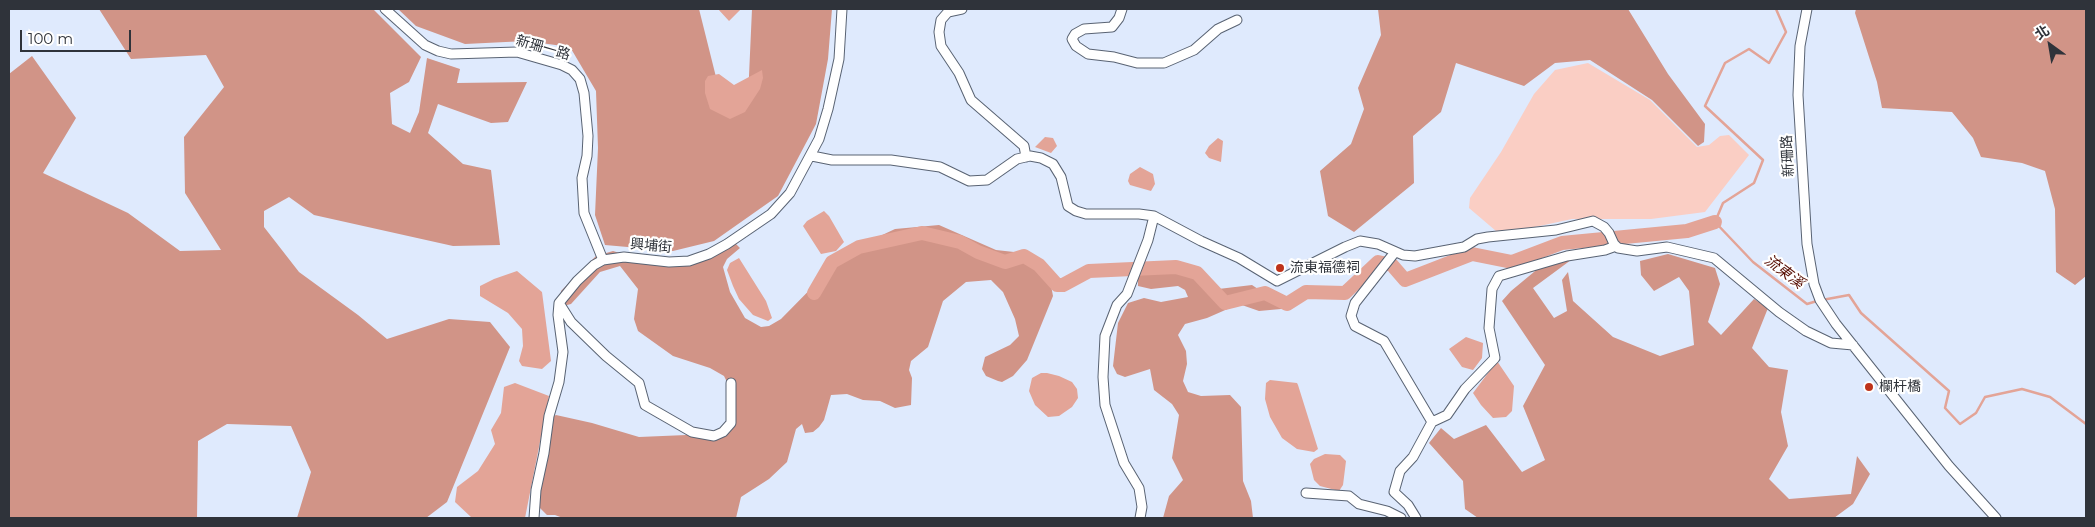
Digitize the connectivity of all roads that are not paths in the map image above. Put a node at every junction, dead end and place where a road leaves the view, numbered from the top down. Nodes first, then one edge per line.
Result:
1 (385, 9) edge
2 (842, 9) edge
3 (962, 9) edge
4 (1122, 9) edge
5 (1807, 9) edge
6 (1237, 20) dead end
7 (812, 156) junction
8 (1026, 157) junction
9 (1154, 216) junction
10 (1615, 245) junction
11 (1395, 252) junction
12 (603, 260) junction
13 (559, 302) junction
14 (1853, 345) junction
15 (731, 383) dead end
16 (1432, 422) junction
17 (1306, 493) dead end
18 (534, 518) edge
19 (1140, 518) edge
20 (1401, 518) edge
21 (1416, 518) edge
22 (1996, 518) edge

1 - 12 street, 新珊一路
2 - 7 street, 興埔街
3 - 8 street
4 - 6 street
5 - 14 street, 新珊路
7 - 8 street
7 - 12 street, 興埔街
8 - 9 street
9 - 11 street
9 - 19 street
10 - 11 street
10 - 14 street
10 - 16 street
11 - 16 street
12 - 13 street, 興埔街
13 - 15 street
13 - 18 street
14 - 22 street
16 - 21 street
17 - 20 street

